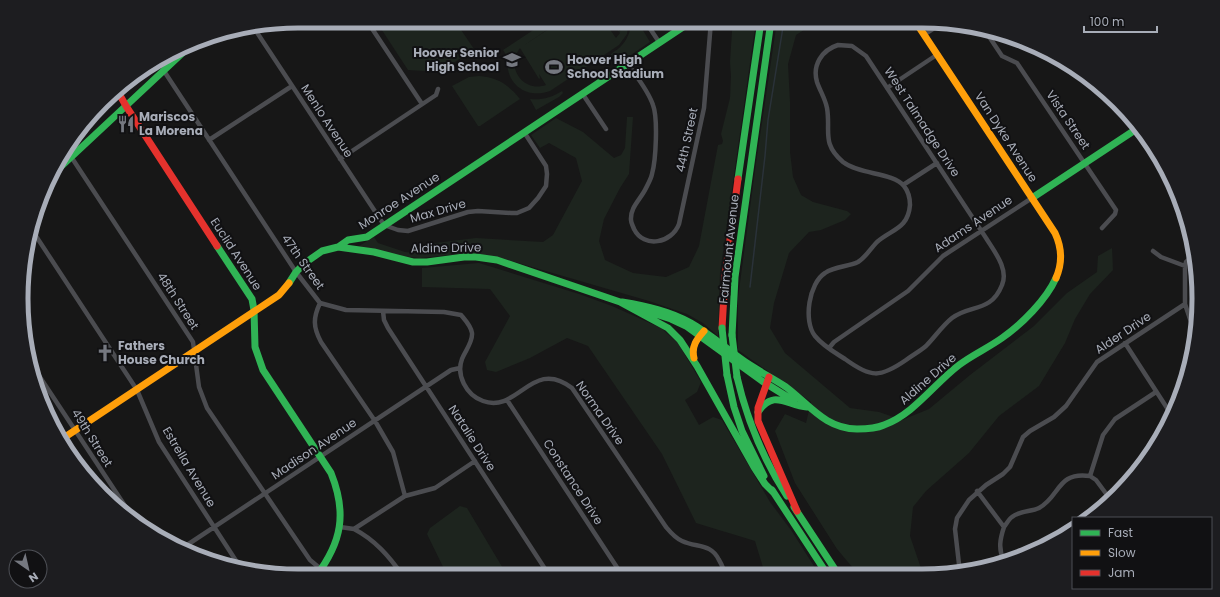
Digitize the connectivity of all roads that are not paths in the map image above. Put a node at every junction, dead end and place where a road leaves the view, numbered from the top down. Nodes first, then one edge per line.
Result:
1 (372, 28) edge
2 (650, 28) edge
3 (681, 28) edge
4 (710, 28) edge
5 (760, 28) edge
6 (770, 28) edge
7 (920, 28) edge
8 (933, 29) edge
9 (256, 31) edge
10 (924, 34) junction
11 (989, 36) edge
12 (659, 42) junction
13 (938, 54) junction
14 (177, 57) edge
15 (628, 63) junction
16 (164, 71) junction
17 (292, 86) junction
18 (887, 88) junction
19 (438, 89) dead end
20 (582, 93) junction
21 (120, 95) edge
22 (422, 104) junction
23 (126, 106) junction
24 (606, 129) dead end
25 (1134, 131) edge
26 (524, 132) junction
27 (210, 140) junction
28 (71, 157) junction
29 (340, 159) junction
30 (937, 163) junction
31 (1085, 163) junction
32 (63, 164) edge
33 (903, 185) junction
34 (1032, 198) junction
35 (384, 225) junction
36 (1102, 228) dead end
37 (981, 231) junction
38 (35, 235) edge
39 (338, 247) junction
40 (1153, 251) dead end
41 (1189, 259) edge
42 (1185, 266) junction
43 (296, 272) junction
44 (1059, 272) joint
45 (620, 302) junction
46 (320, 303) junction
47 (1185, 304) junction
48 (255, 311) junction
49 (383, 311) junction
50 (1191, 318) edge
51 (702, 333) junction
52 (1125, 343) junction
53 (829, 348) junction
54 (194, 353) junction
55 (697, 366) junction
56 (460, 368) junction
57 (38, 374) edge
58 (769, 380) junction
59 (426, 387) junction
60 (137, 390) junction
61 (1156, 392) junction
62 (507, 400) junction
63 (807, 407) junction
64 (1167, 410) edge
65 (758, 412) junction
66 (375, 421) junction
67 (77, 431) junction
68 (66, 437) edge
69 (320, 457) junction
70 (475, 461) junction
71 (1090, 476) junction
72 (977, 491) junction
73 (265, 493) junction
74 (774, 493) junction
75 (1107, 495) edge
76 (405, 496) junction
77 (124, 505) edge
78 (797, 511) junction
79 (1004, 526) junction
80 (340, 527) junction
81 (214, 528) junction
82 (354, 529) junction
83 (188, 545) edge
84 (1003, 557) edge
85 (237, 562) edge
86 (959, 567) edge
87 (321, 569) edge
88 (323, 569) edge
89 (398, 569) edge
90 (545, 569) edge
91 (618, 569) edge
92 (724, 569) edge
93 (823, 569) edge
94 (835, 569) edge

1 - 22 street
2 - 12 street
3 - 12 main road, Monroe Avenue
4 - 15 street, 44th Street
5 - 74 main road, Fairmount Avenue, bridge
6 - 78 main road, Fairmount Avenue, bridge
7 - 10 main road, Van Dyke Avenue
8 - 10 street
9 - 17 street, Menlo Avenue
10 - 13 main road, Van Dyke Avenue
11 - 31 street, Vista Street
12 - 15 main road, Monroe Avenue
13 - 18 street
13 - 34 main road, Van Dyke Avenue
14 - 16 main road
15 - 20 main road, Monroe Avenue
16 - 23 main road
16 - 27 street, 47th Street
17 - 27 street
17 - 29 street, Menlo Avenue
18 - 30 street, West Talmadge Drive
18 - 33 street, West Talmadge Drive
19 - 22 street
20 - 24 street
20 - 26 main road, Monroe Avenue
21 - 23 main road, Euclid Avenue
22 - 29 street
23 - 28 main road
23 - 48 main road, Euclid Avenue
25 - 31 main road, Adams Avenue
26 - 35 main road, Monroe Avenue
26 - 35 street, Max Drive
27 - 43 street, 47th Street
28 - 32 main road
28 - 54 street, 48th Street
29 - 35 street, Menlo Avenue
30 - 33 street
30 - 37 street, West Talmadge Drive
31 - 34 main road, Adams Avenue
31 - 36 street, Vista Street
33 - 53 street, West Talmadge Drive
34 - 37 street, Adams Avenue
34 - 44 main road, Van Dyke Avenue
35 - 39 main road, Monroe Avenue
37 - 53 street, Adams Avenue
37 - 53 street, West Talmadge Drive
38 - 60 street, Estrella Avenue
39 - 43 main road, Monroe Avenue
39 - 45 main road, Aldine Drive
40 - 42 street
41 - 42 street
42 - 47 street
43 - 46 street, 47th Street
43 - 48 main road, Monroe Avenue
44 - 63 main road, Aldine Drive
45 - 51 main road, Aldine Drive
45 - 55 main road
46 - 49 street
46 - 66 street, 47th Street
47 - 50 street
47 - 52 street, Alder Drive
48 - 54 main road, Monroe Avenue
48 - 69 main road, Euclid Avenue
49 - 56 street
49 - 59 street, Natalie Drive
51 - 55 main road
51 - 58 main road, Aldine Drive
52 - 61 street
52 - 72 street, Alder Drive
54 - 60 main road, Monroe Avenue
54 - 73 street, 48th Street
55 - 74 main road
56 - 59 street, Madison Avenue
56 - 62 street, Norma Drive
57 - 67 street, 49th Street
58 - 63 main road, Aldine Drive
58 - 65 main road
59 - 66 street, Madison Avenue
59 - 70 street, Natalie Drive
60 - 67 main road, Monroe Avenue
60 - 81 street, Estrella Avenue
61 - 64 street
61 - 71 street
62 - 91 street, Constance Drive
62 - 92 street, Norma Drive
63 - 65 main road
65 - 78 main road
66 - 69 street, Madison Avenue
66 - 76 street, 47th Street
67 - 68 main road, Monroe Avenue
67 - 77 street, 49th Street
69 - 73 street, Madison Avenue
69 - 80 main road, Euclid Avenue
70 - 76 street
70 - 90 street, Natalie Drive
71 - 75 street
71 - 79 street
72 - 79 street
72 - 86 street, Alder Drive
73 - 81 street, Madison Avenue
73 - 87 street, 48th Street
74 - 93 main road, Fairmount Avenue
76 - 82 street
78 - 94 main road, Fairmount Avenue
79 - 84 street
80 - 82 street
80 - 88 main road
81 - 83 street, Madison Avenue
81 - 85 street, Estrella Avenue
82 - 89 street

